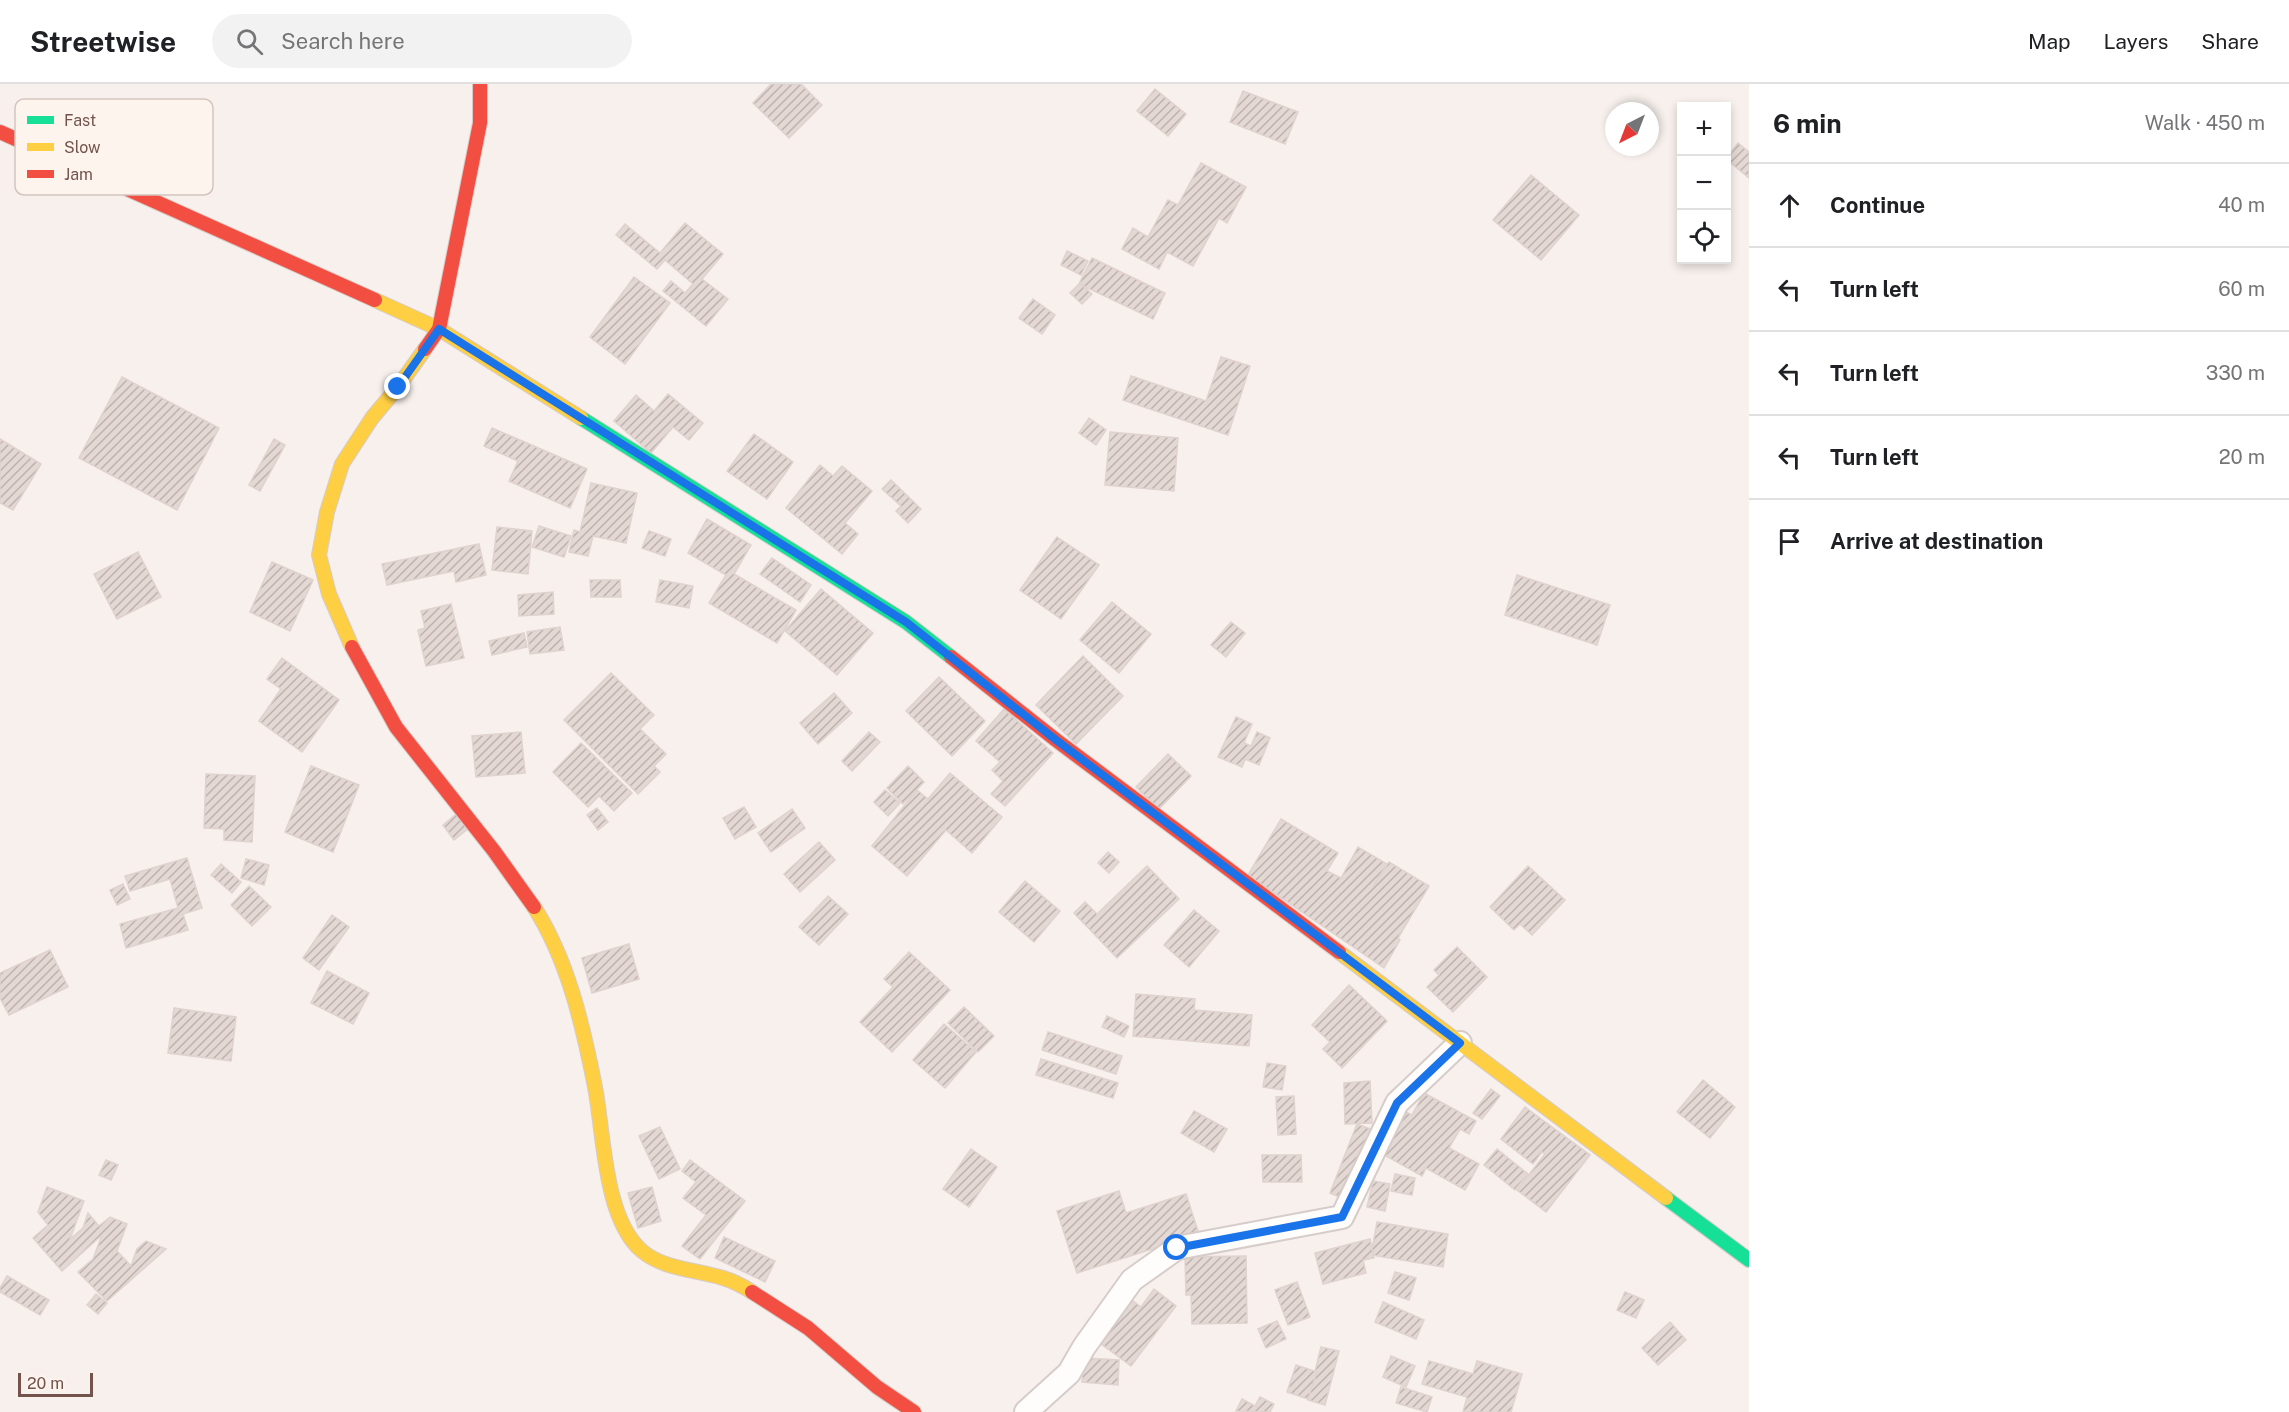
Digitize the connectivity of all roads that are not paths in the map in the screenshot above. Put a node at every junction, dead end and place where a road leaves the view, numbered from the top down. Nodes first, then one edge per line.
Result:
1 (480, 84) edge
2 (0, 132) edge
3 (15, 139) edge
4 (140, 195) edge
5 (439, 329) junction
6 (1460, 1043) junction
7 (1749, 1260) edge
8 (914, 1412) edge
9 (1026, 1412) edge

1 - 5 street
2 - 3 street
4 - 5 street
5 - 6 street
5 - 8 street
6 - 7 street
6 - 9 street

